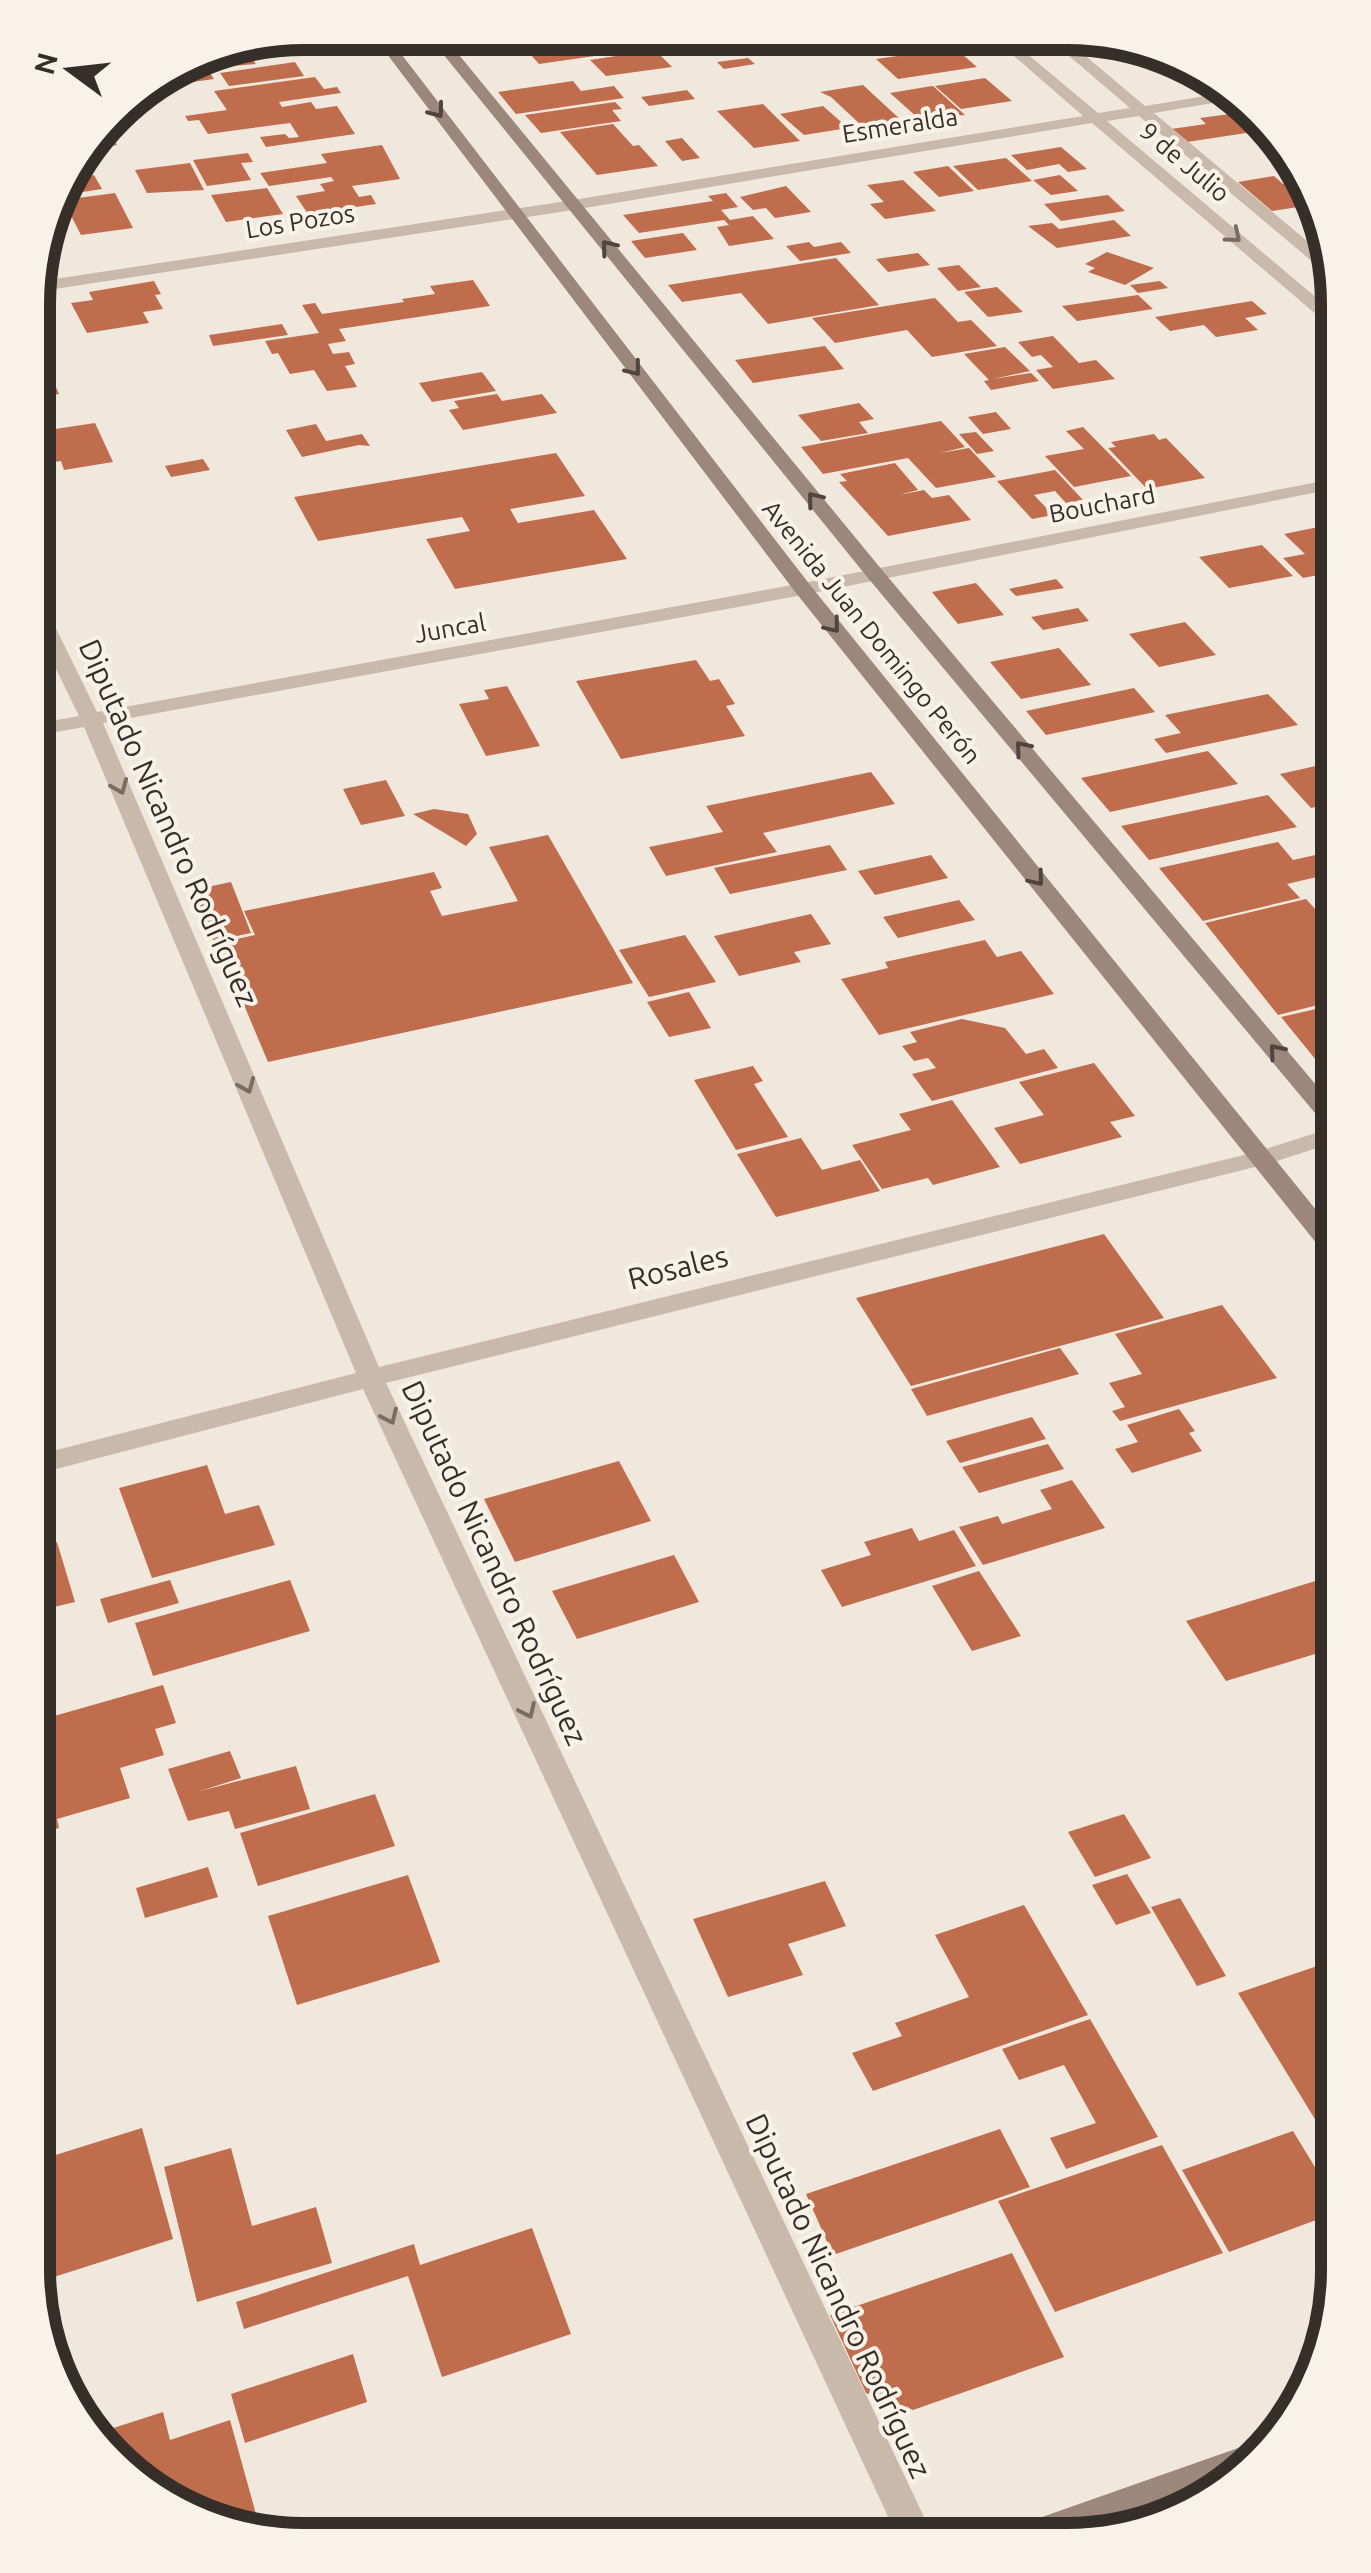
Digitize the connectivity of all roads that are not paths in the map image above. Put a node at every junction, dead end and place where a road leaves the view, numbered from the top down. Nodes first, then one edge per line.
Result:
1 (391, 50) edge
2 (447, 50) edge
3 (1014, 50) edge
4 (1069, 50) edge
5 (1215, 98) edge
6 (1140, 110) junction
7 (1094, 118) junction
8 (573, 205) junction
9 (515, 214) junction
10 (1316, 258) edge
11 (51, 285) edge
12 (1321, 310) edge
13 (1321, 486) edge
14 (875, 574) junction
15 (804, 589) junction
16 (50, 637) edge
17 (91, 720) junction
18 (50, 727) edge
19 (1321, 1105) edge
20 (1321, 1140) edge
21 (1263, 1158) junction
22 (1321, 1231) edge
23 (372, 1378) junction
24 (50, 1462) edge
25 (1219, 2472) edge
26 (909, 2523) edge
27 (1074, 2523) edge

1 -> 9 main road, Avenida Juan Domingo Perón
2 - 8 main road, Avenida Juan Domingo Perón
3 - 7 street, 9 de Julio
4 - 6 street, 9 de Julio
5 - 6 street, Esmeralda
6 - 7 street, Esmeralda
6 - 10 street, 9 de Julio
7 - 8 street, Esmeralda
7 -> 12 street, 9 de Julio
8 - 9 street, Los Pozos
14 -> 8 main road, Avenida Juan Domingo Perón
9 - 11 street, Los Pozos
9 -> 15 main road, Avenida Juan Domingo Perón
13 - 14 street, Bouchard
14 - 15 street, Juncal
19 -> 14 main road, Avenida Juan Domingo Perón
15 - 17 street, Juncal
15 -> 21 main road, Avenida Juan Domingo Perón
16 - 17 street, Diputado Nicandro Rodríguez
17 - 18 street, Juncal
17 -> 23 street, Diputado Nicandro Rodríguez
20 - 21 street, Rosales
21 - 22 main road, Avenida Juan Domingo Perón
21 - 23 street, Rosales
23 - 24 street, Rosales
23 -> 26 street, Diputado Nicandro Rodríguez
25 - 27 main road

